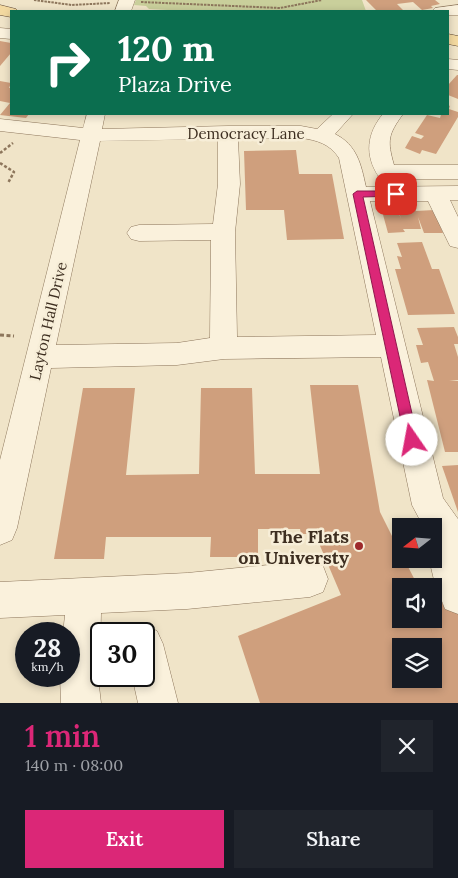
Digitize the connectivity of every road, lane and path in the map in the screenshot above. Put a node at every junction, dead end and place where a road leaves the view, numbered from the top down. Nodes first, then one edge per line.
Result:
1 (34, 0) edge
2 (322, 0) edge
3 (125, 5) edge
4 (392, 115) edge
5 (324, 120) edge
6 (21, 123) edge
7 (93, 124) edge
8 (228, 132) junction
9 (148, 134) junction
10 (0, 143) edge
11 (0, 162) edge
12 (458, 172) edge
13 (8, 183) dead end
14 (435, 193) junction
15 (458, 193) edge
16 (357, 194) junction
17 (223, 232) junction
18 (139, 233) dead end
19 (458, 240) edge
20 (0, 334) edge
21 (14, 336) dead end
22 (391, 346) junction
23 (224, 348) junction
24 (39, 357) junction
25 (5, 488) edge
26 (0, 528) edge
27 (453, 537) edge
28 (310, 579) dead end
29 (84, 596) junction
30 (458, 596) edge
31 (0, 600) edge
32 (90, 637) edge
33 (90, 648) edge
34 (154, 687) edge
35 (81, 703) edge
36 (158, 703) edge

1 - 3 path
2 - 3 path
4 - 12 street
5 - 8 street, Democracy Lane
5 - 9 street
5 - 16 street, Democracy Lane
6 - 7 street, Democracy Lane
6 - 10 street
7 - 9 street, Democracy Lane
7 - 24 street, Layton Hall Drive
8 - 9 street, Democracy Lane
8 - 17 street
11 - 13 path
14 - 15 street
14 - 16 street
14 - 19 street
16 - 22 street, Democracy Lane
17 - 18 street
17 - 23 street
20 - 21 path
22 - 23 street
22 - 27 street, Democracy Lane
23 - 24 street
24 - 25 street, Layton Hall Drive
25 - 26 street, Layton Hall Drive
27 - 30 street
28 - 29 street
29 - 31 street
29 - 32 street
33 - 35 street
34 - 36 street

